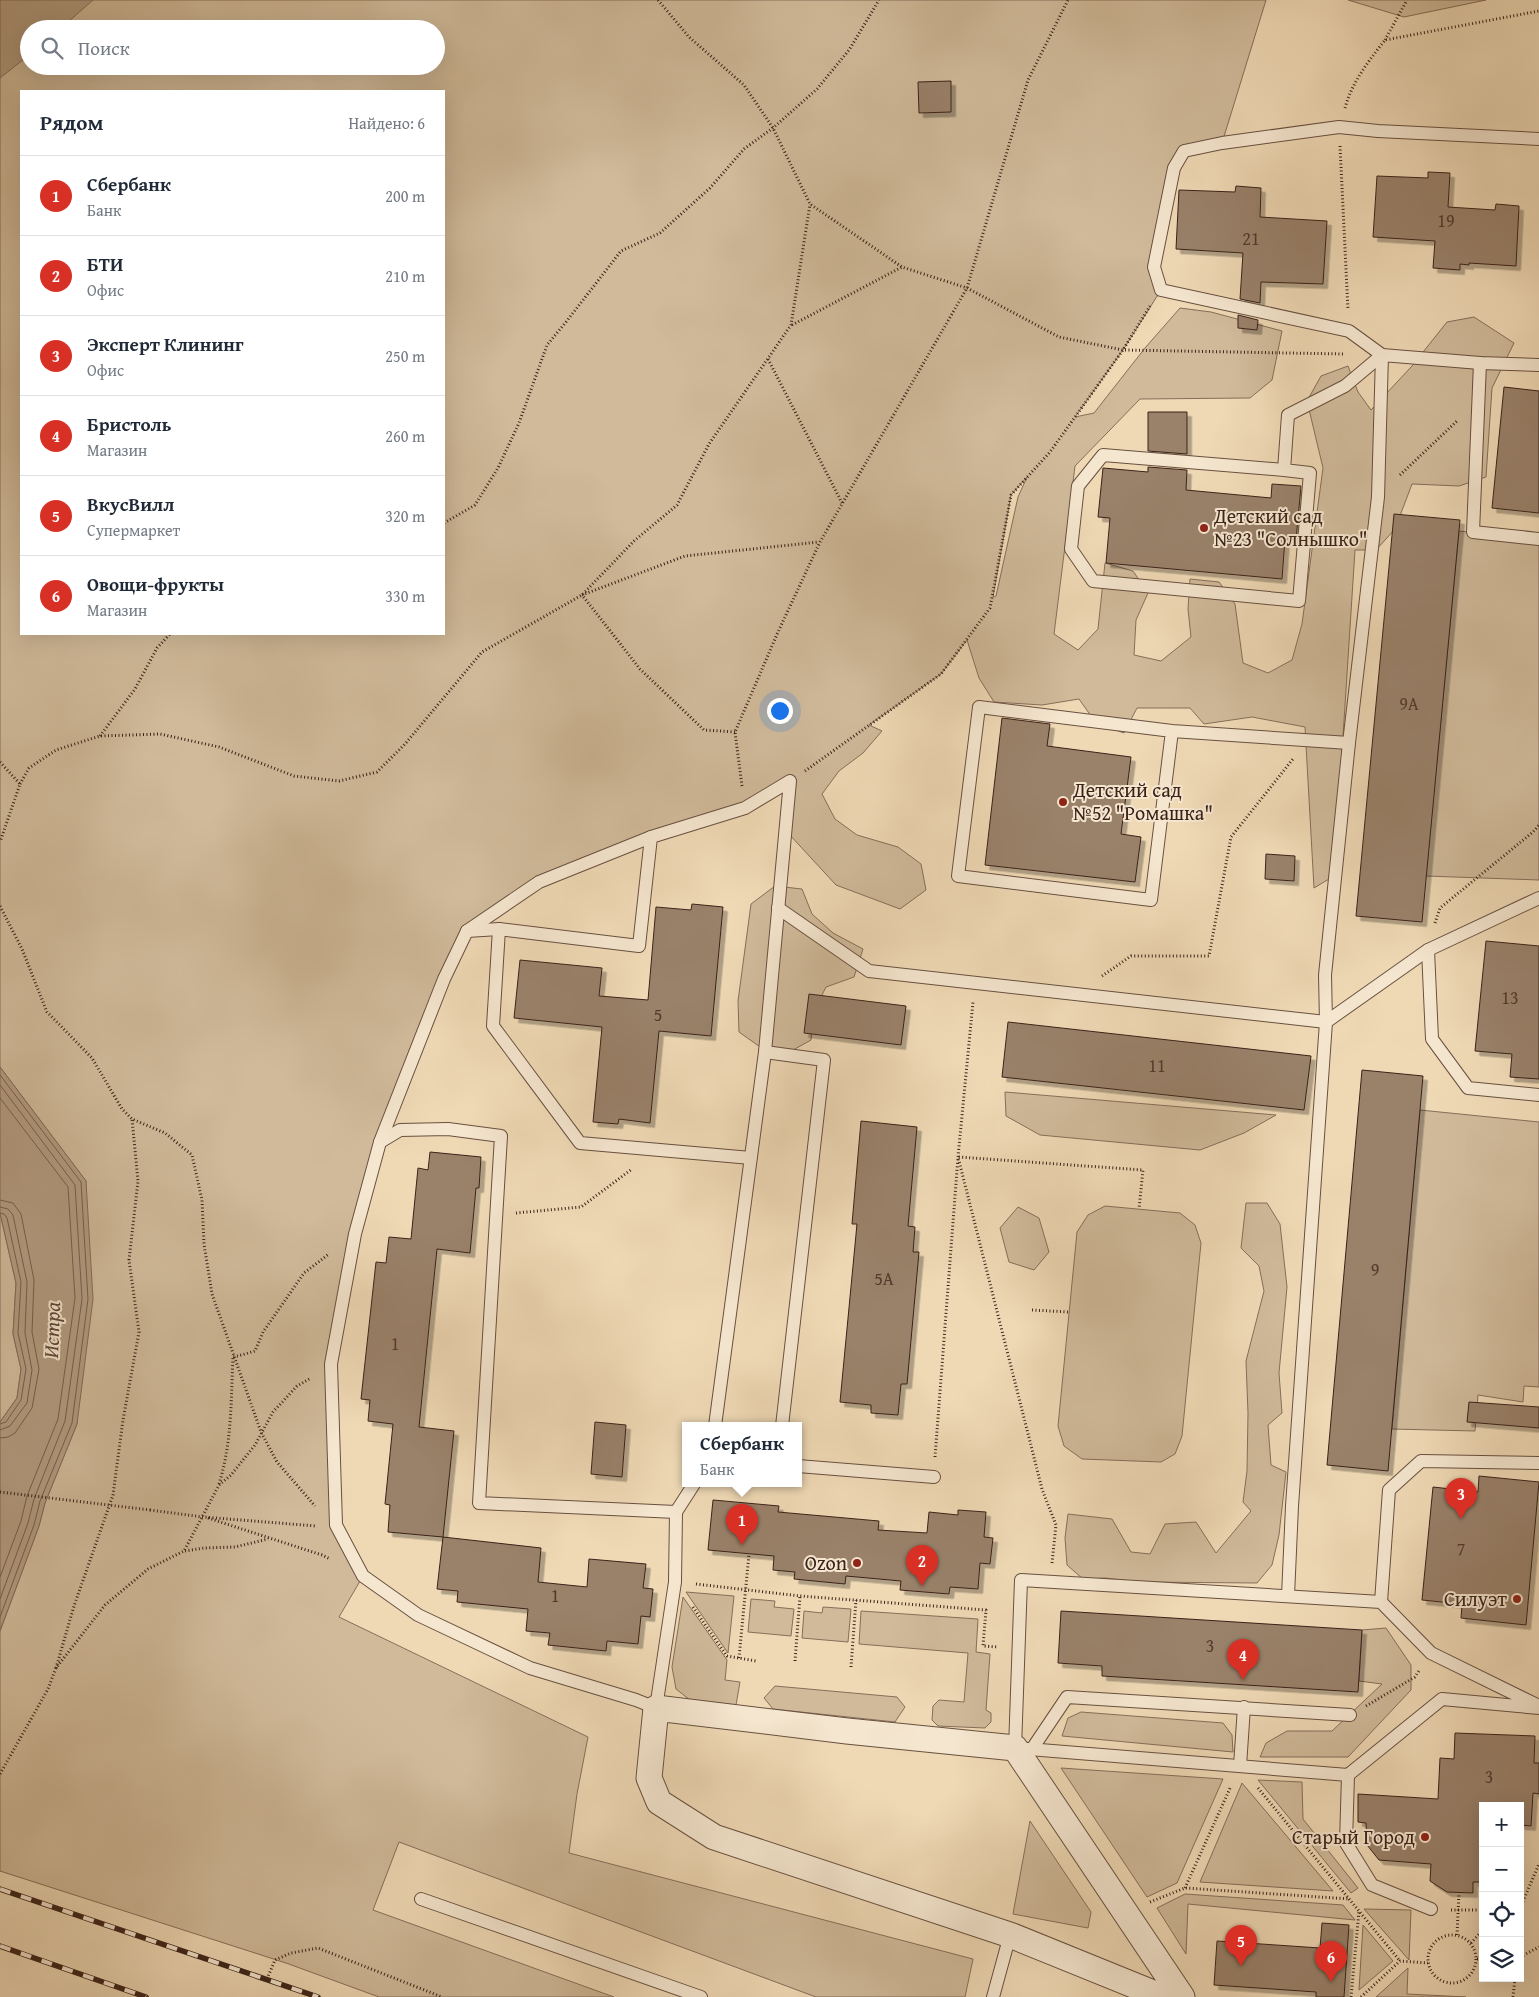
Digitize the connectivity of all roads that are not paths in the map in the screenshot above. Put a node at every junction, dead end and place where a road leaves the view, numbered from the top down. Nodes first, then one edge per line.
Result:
1 (1539, 139) edge
2 (1382, 355) junction
3 (1480, 363) junction
4 (1539, 365) edge
5 (1284, 470) junction
6 (1539, 539) edge
7 (1172, 731) junction
8 (1349, 743) junction
9 (651, 837) junction
10 (1539, 898) edge
11 (778, 908) junction
12 (499, 929) junction
13 (467, 931) junction
14 (1428, 950) junction
15 (1326, 1022) junction
16 (765, 1052) junction
17 (1539, 1095) edge
18 (380, 1142) junction
19 (751, 1158) junction
20 (716, 1422) edge
21 (782, 1422) edge
22 (1539, 1463) edge
23 (802, 1466) edge
24 (934, 1477) road end
25 (692, 1487) edge
26 (676, 1512) junction
27 (1288, 1596) junction
28 (1381, 1602) junction
29 (1244, 1707) junction
30 (1539, 1707) edge
31 (656, 1708) junction
32 (1350, 1715) road end
33 (1024, 1749) junction
34 (1240, 1766) junction
35 (1348, 1775) junction
36 (421, 1899) dead end
37 (1431, 1909) road end
38 (1010, 1935) junction
39 (701, 1997) edge
40 (993, 1997) edge
41 (1164, 1997) edge
42 (1182, 1997) edge

1 - 2 lane
2 - 3 lane
2 - 5 lane
2 - 8 lane
3 - 4 lane
3 - 6 lane
5 - 5 lane
7 - 7 lane
7 - 8 lane
8 - 15 lane
9 - 11 lane
9 - 12 lane
9 - 13 lane
10 - 14 lane
11 - 15 lane
11 - 16 lane
12 - 13 lane
12 - 19 lane
13 - 18 lane
14 - 15 lane
14 - 17 lane
15 - 27 lane
16 - 19 lane
16 - 21 lane
18 - 26 lane
18 - 31 lane
19 - 20 lane
22 - 28 lane
23 - 24 lane
25 - 26 lane
26 - 31 lane
27 - 28 lane
27 - 33 lane
28 - 30 lane
29 - 32 lane
29 - 33 lane
29 - 34 lane
30 - 35 lane
31 - 33 street
31 - 38 street
33 - 34 lane
33 - 42 street
34 - 35 lane
35 - 37 lane
36 - 39 lane
38 - 40 lane
38 - 41 street

